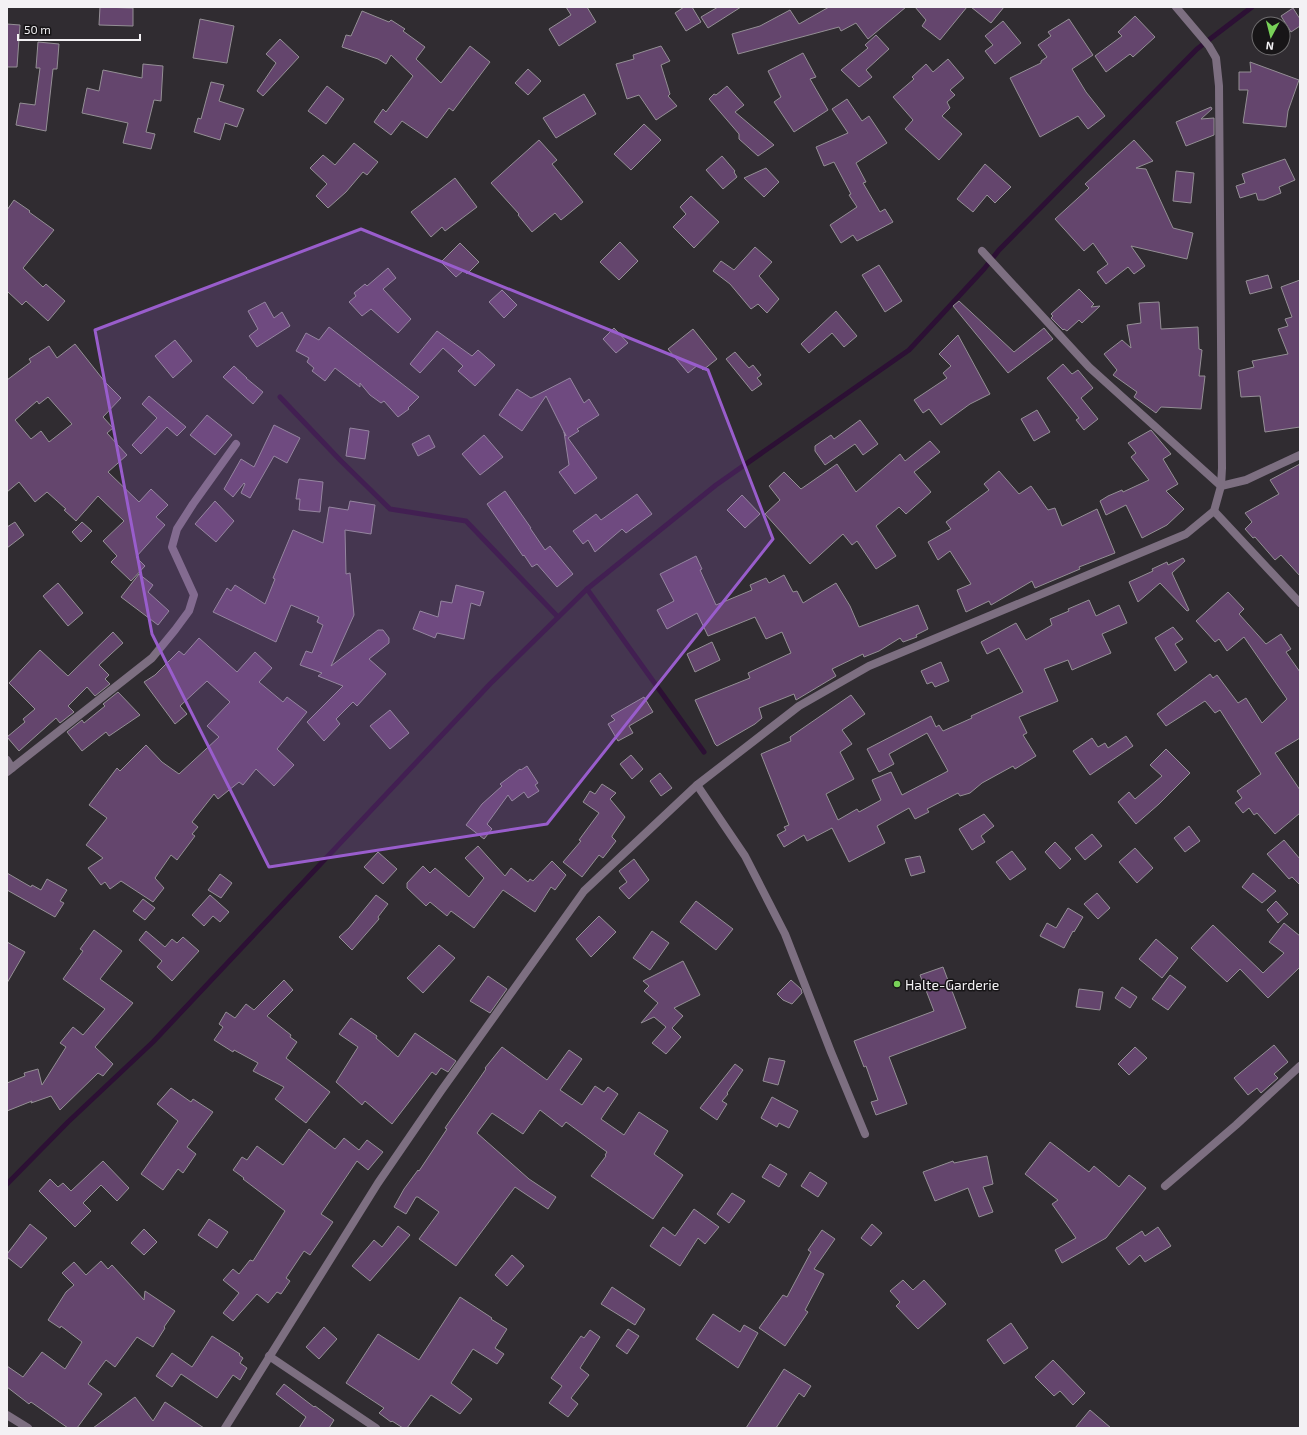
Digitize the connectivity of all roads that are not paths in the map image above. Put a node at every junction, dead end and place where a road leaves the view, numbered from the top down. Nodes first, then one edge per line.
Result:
1 (1176, 7) edge
2 (984, 254) dead end
3 (236, 444) dead end
4 (1300, 455) edge
5 (1221, 486) junction
6 (1214, 511) junction
7 (1300, 603) edge
8 (7, 760) edge
9 (10, 770) edge
10 (697, 785) junction
11 (1300, 1066) edge
12 (865, 1134) dead end
13 (1165, 1186) dead end
14 (269, 1356) junction
15 (7, 1414) edge
16 (28, 1428) edge
17 (224, 1428) edge
18 (376, 1428) edge

1 - 5 street
2 - 5 street
3 - 9 street
4 - 5 street
5 - 6 street
6 - 7 street
6 - 10 street
8 - 9 street
10 - 12 street
10 - 14 street
11 - 13 street
14 - 17 street
14 - 18 street
15 - 16 street

